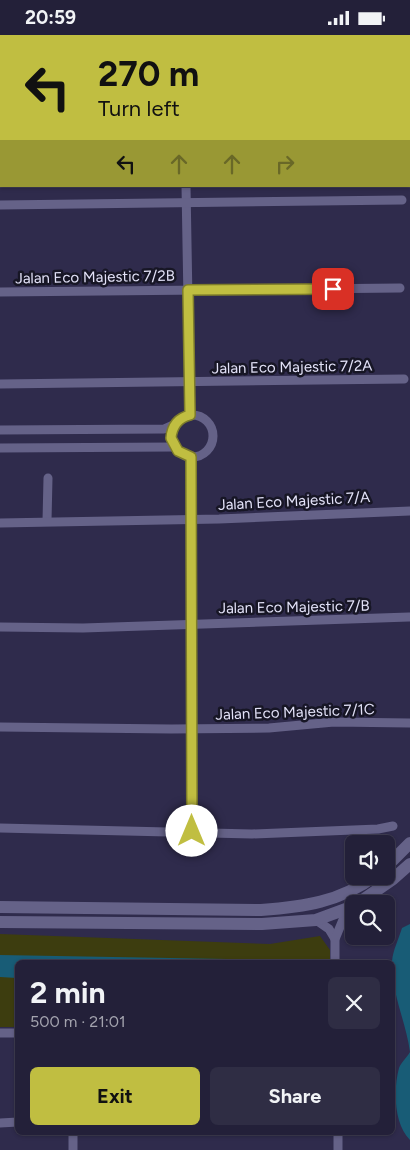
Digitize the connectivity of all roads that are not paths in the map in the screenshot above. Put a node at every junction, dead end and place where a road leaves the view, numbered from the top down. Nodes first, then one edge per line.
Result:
1 (186, 187) edge
2 (402, 200) dead end
3 (187, 203) junction
4 (0, 205) edge
5 (400, 288) dead end
6 (188, 290) junction
7 (0, 292) edge
8 (404, 379) dead end
9 (190, 382) junction
10 (0, 384) edge
11 (190, 415) junction
12 (175, 424) junction
13 (0, 430) edge
14 (174, 447) junction
15 (0, 448) edge
16 (191, 457) junction
17 (48, 478) dead end
18 (410, 511) edge
19 (192, 519) junction
20 (47, 521) junction
21 (0, 523) edge
22 (409, 617) edge
23 (193, 623) junction
24 (0, 627) edge
25 (410, 723) edge
26 (0, 727) edge
27 (193, 729) junction
28 (393, 826) dead end
29 (0, 828) edge
30 (192, 831) junction
31 (410, 843) edge
32 (395, 858) edge
33 (410, 864) edge
34 (363, 885) edge
35 (370, 895) edge
36 (0, 907) edge
37 (345, 910) edge
38 (316, 920) junction
39 (345, 921) edge
40 (0, 922) edge
41 (335, 939) junction
42 (335, 960) edge
43 (0, 1033) edge
44 (15, 1033) edge
45 (15, 1122) edge
46 (0, 1123) edge
47 (73, 1135) edge
48 (338, 1135) edge
49 (73, 1150) edge
50 (338, 1150) edge

1 - 3 street
2 - 3 street
3 - 4 street
3 - 6 street
5 - 6 street, Jalan Eco Majestic 7/2B
6 - 7 street, Jalan Eco Majestic 7/2B
6 - 9 street
8 - 9 street, Jalan Eco Majestic 7/2A
9 - 10 street, Jalan Eco Majestic 7/2A
9 - 11 street
11 - 12 street
11 - 16 street
12 - 13 street
12 - 14 street
14 - 15 street
14 - 16 street
16 - 19 street
17 - 20 street
18 - 19 street, Jalan Eco Majestic 7/A
19 - 20 street, Jalan Eco Majestic 7/A
19 - 23 street
20 - 21 street, Jalan Eco Majestic 7/A
22 - 23 street, Jalan Eco Majestic 7/B
23 - 24 street, Jalan Eco Majestic 7/B
23 - 27 street
25 - 27 street, Jalan Eco Majestic 7/1C
26 - 27 street, Jalan Eco Majestic 7/1C
27 - 30 street
28 - 30 street
29 - 30 street
31 - 32 street
33 - 35 street
34 - 36 street
37 - 38 street
38 - 40 street
38 - 41 street
39 - 41 street
41 - 42 street
43 - 44 street
45 - 46 street
47 - 49 street
48 - 50 street

